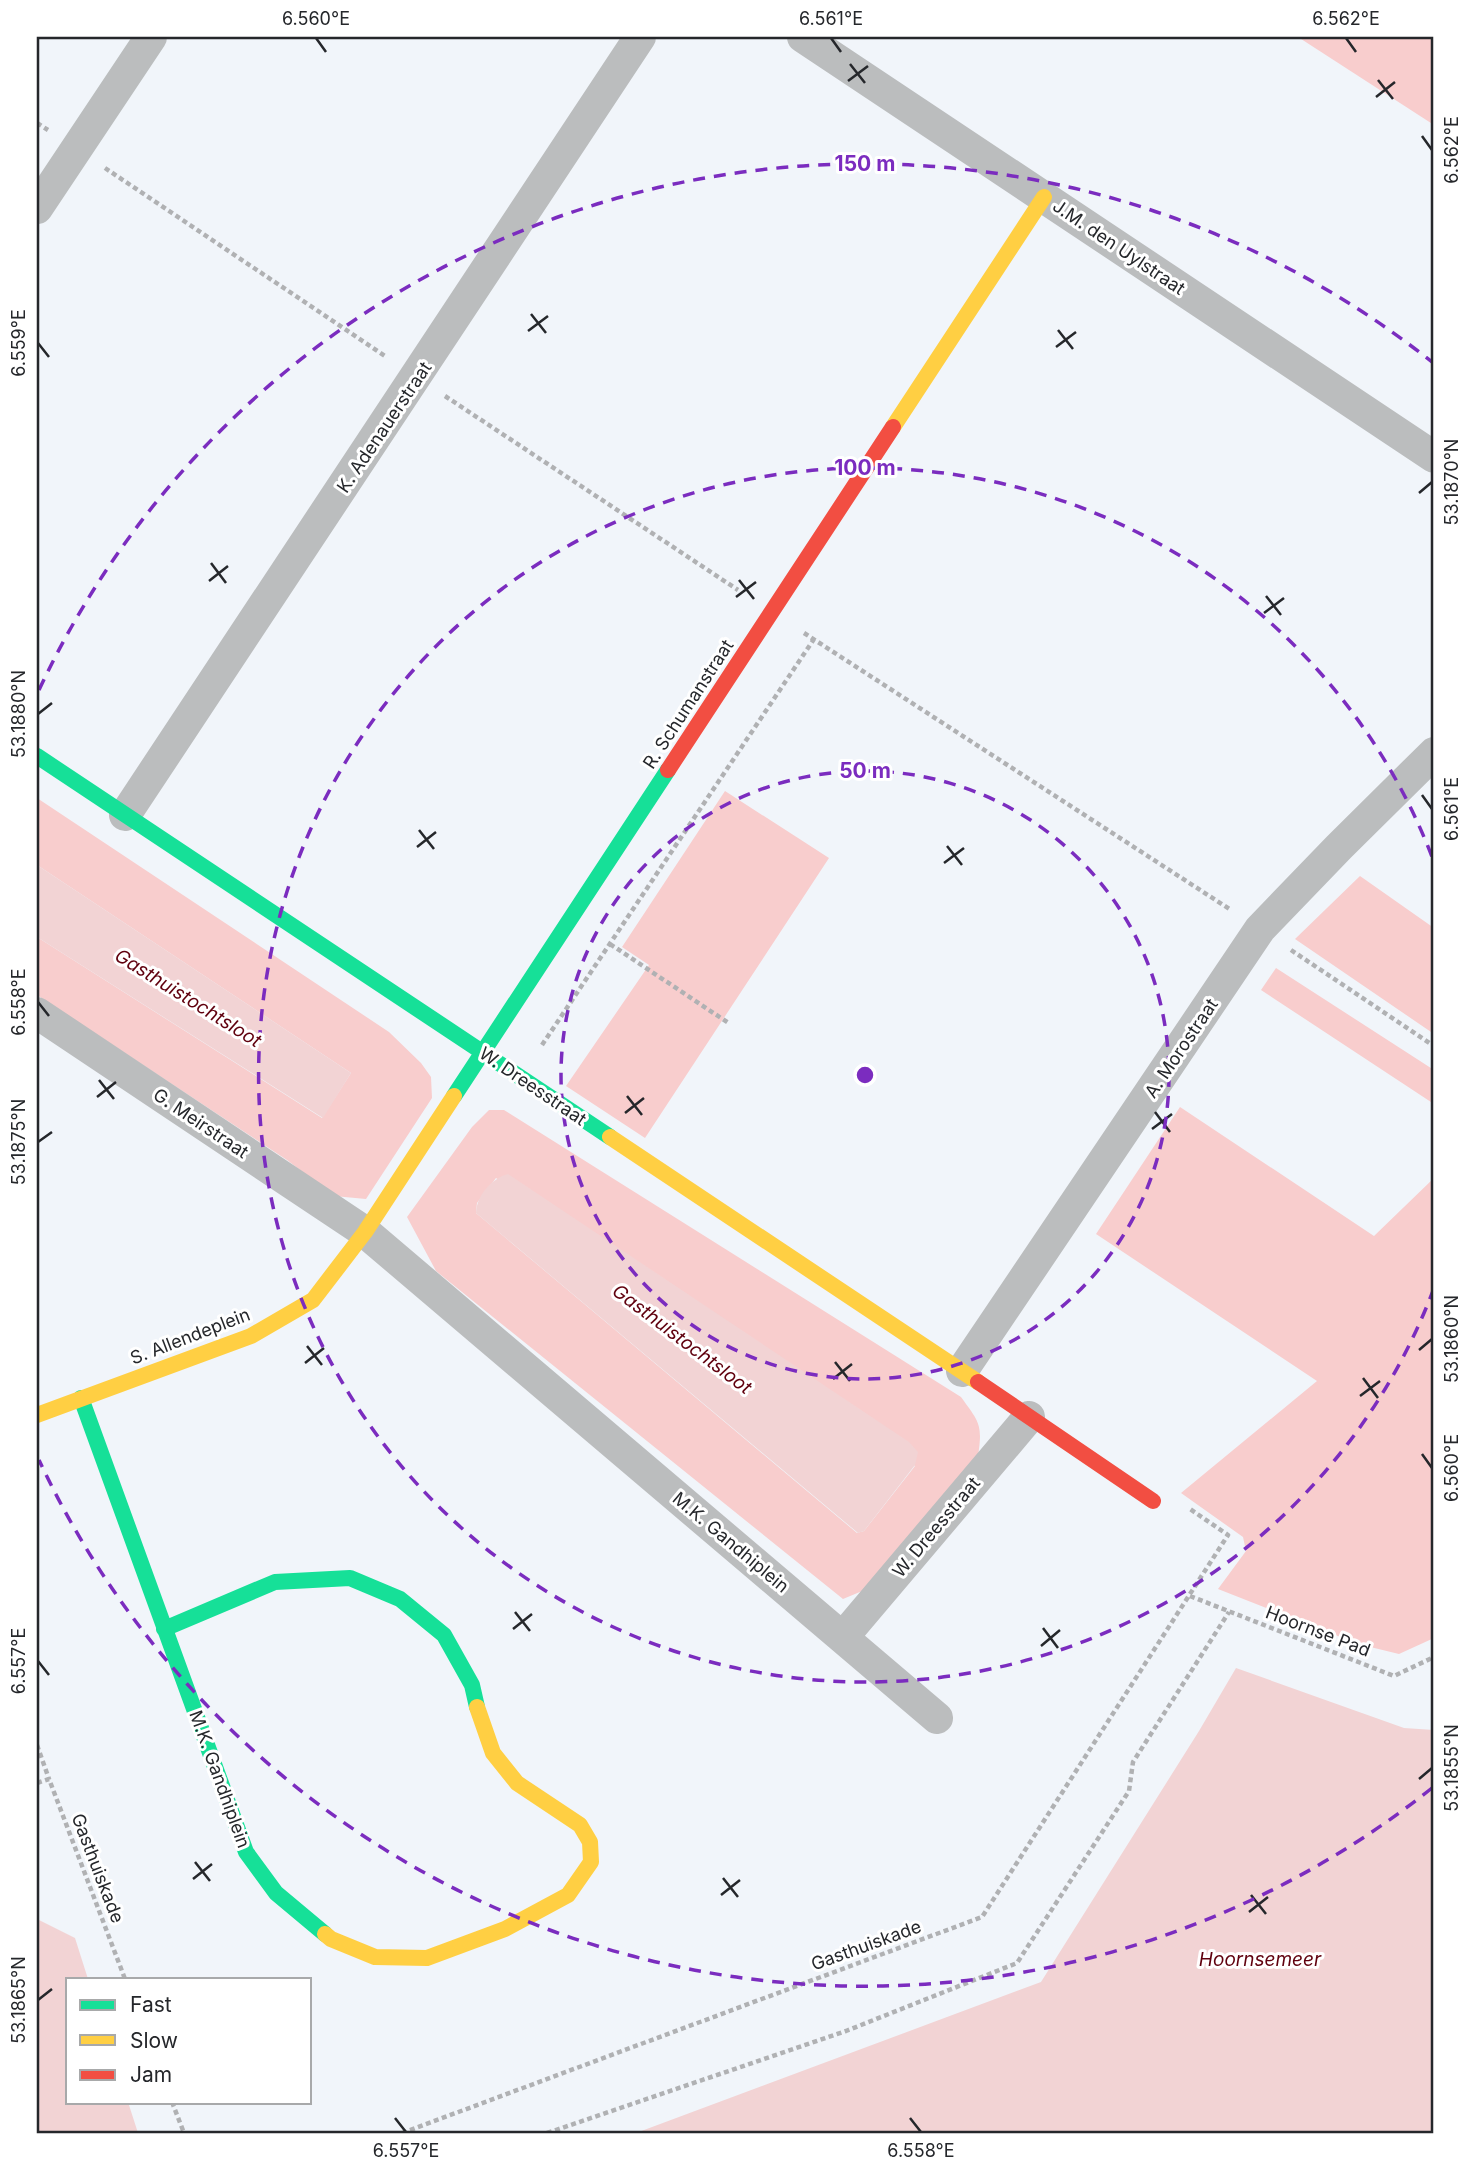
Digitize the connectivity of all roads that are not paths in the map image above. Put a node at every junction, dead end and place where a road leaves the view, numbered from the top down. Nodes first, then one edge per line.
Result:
1 (150, 37) edge
2 (640, 37) edge
3 (803, 37) edge
4 (1044, 197) junction
5 (37, 208) edge
6 (1434, 457) edge
7 (1434, 753) edge
8 (37, 756) edge
9 (125, 816) junction
10 (37, 1013) edge
11 (481, 1052) junction
12 (365, 1232) junction
13 (962, 1371) junction
14 (81, 1398) junction
15 (37, 1415) edge
16 (1029, 1416) junction
17 (1153, 1501) road end
18 (164, 1629) junction
19 (843, 1637) junction
20 (937, 1718) dead end

1 - 5 street
2 - 9 street, K. Adenauerstraat
3 - 4 street, J.M. den Uylstraat
4 - 6 street, J.M. den Uylstraat
4 - 11 street, R. Schumanstraat
7 - 13 street, A. Morostraat
8 - 9 street, W. Dreesstraat
9 - 11 street, W. Dreesstraat
10 - 12 street, G. Meirstraat
11 - 12 street, R. Schumanstraat
11 - 13 street, W. Dreesstraat
12 - 14 street, S. Allendeplein
12 - 19 street, M.K. Gandhiplein
13 - 16 street, W. Dreesstraat
14 - 15 street, S. Allendeplein
14 - 18 street, M.K. Gandhiplein
16 - 17 street, W. Dreesstraat
16 - 19 street, W. Dreesstraat
18 - 18 street, M.K. Gandhiplein
19 - 20 street, M.K. Gandhiplein

